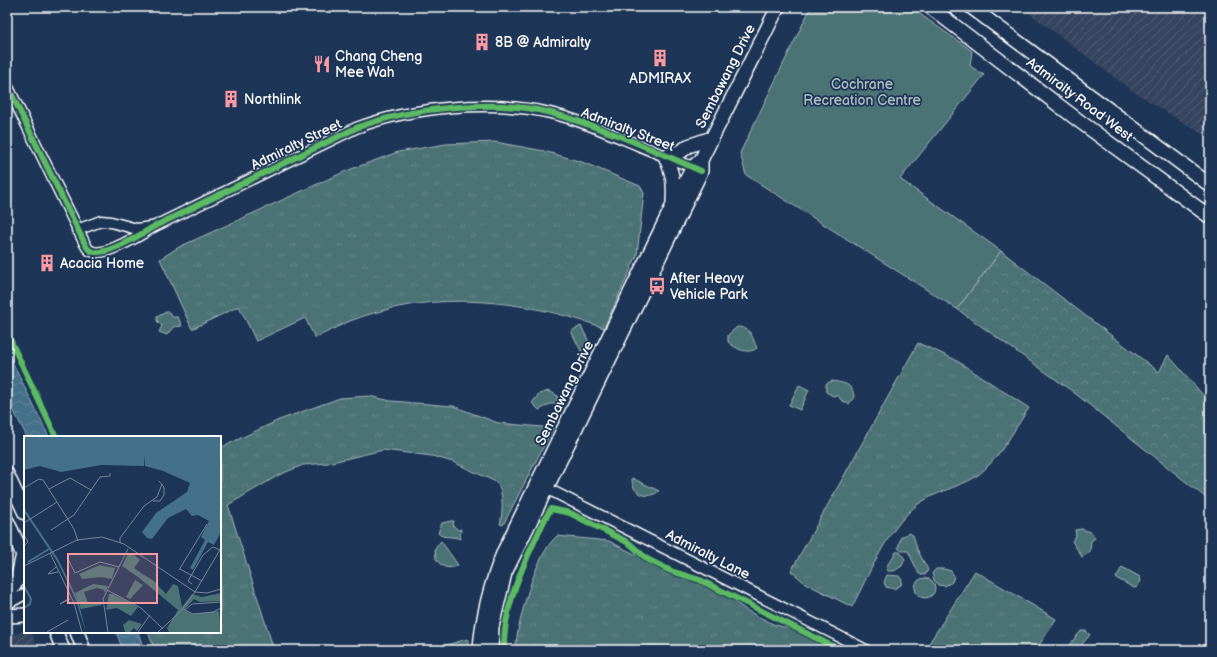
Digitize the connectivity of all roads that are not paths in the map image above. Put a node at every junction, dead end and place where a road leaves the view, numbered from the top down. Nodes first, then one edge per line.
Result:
1 (778, 7) edge
2 (930, 7) edge
3 (971, 7) edge
4 (7, 85) edge
5 (712, 138) junction
6 (664, 156) junction
7 (698, 166) junction
8 (1210, 185) edge
9 (672, 207) junction
10 (1210, 217) edge
11 (152, 227) junction
12 (77, 230) junction
13 (7, 474) edge
14 (542, 486) junction
15 (24, 511) edge
16 (7, 521) edge
17 (24, 557) edge
18 (24, 595) edge
19 (7, 596) edge
20 (24, 607) edge
21 (7, 612) edge
22 (24, 615) edge
23 (56, 633) edge
24 (77, 633) edge
25 (62, 650) edge
26 (84, 650) edge
27 (480, 650) edge
28 (491, 650) edge
29 (866, 650) edge

1 - 5 main road, Sembawang Drive
2 - 10 main road, Admiralty Road West
3 - 8 main road, Admiralty Road West
4 - 12 street, Admiralty Street
5 - 6 main road
5 - 7 main road, Sembawang Drive
6 - 7 street, Admiralty Street
6 - 9 main road
6 - 11 street, Admiralty Street
7 - 9 main road, Sembawang Drive
7 - 14 main road, Sembawang Drive
9 - 14 main road, Sembawang Drive
11 - 12 street, Admiralty Street
11 - 12 street, Admiralty Street
13 - 15 main road
14 - 27 main road, Sembawang Drive
14 - 28 main road, Sembawang Drive
14 - 29 street, Admiralty Lane
16 - 17 main road
17 - 19 main road
18 - 21 street
20 - 21 street
21 - 22 main road
23 - 25 main road
24 - 26 main road

